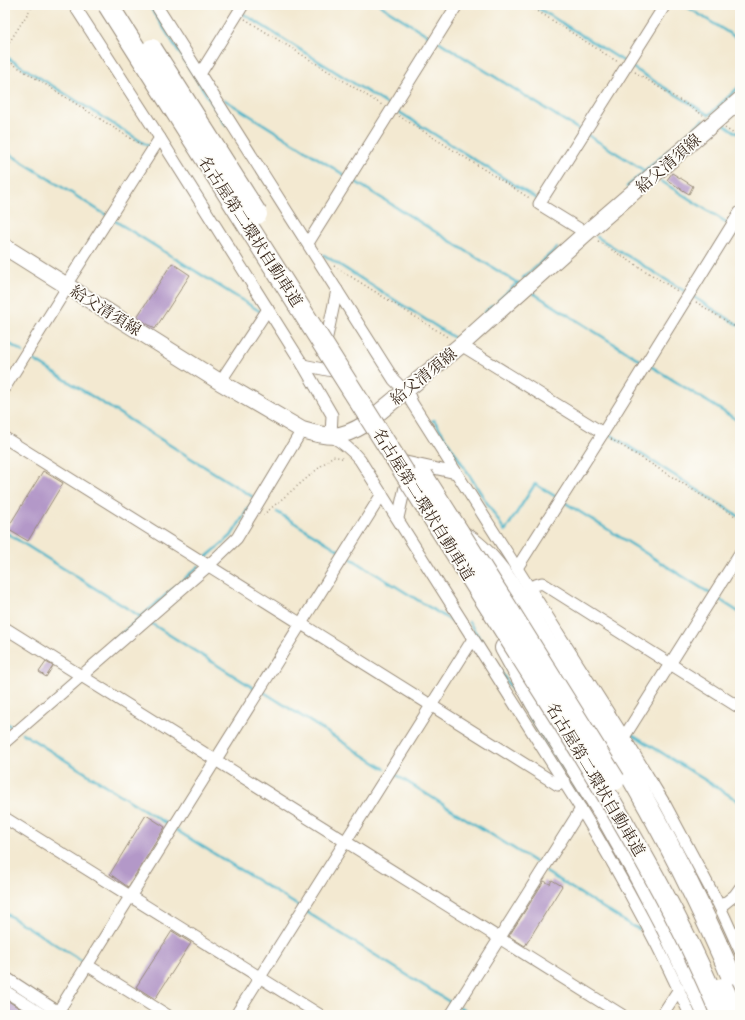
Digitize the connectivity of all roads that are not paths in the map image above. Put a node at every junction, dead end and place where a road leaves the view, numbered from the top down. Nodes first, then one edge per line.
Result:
1 (74, 5) edge
2 (108, 5) edge
3 (124, 5) edge
4 (156, 5) edge
5 (457, 5) edge
6 (665, 5) edge
7 (240, 9) edge
8 (200, 74) junction
9 (740, 100) edge
10 (160, 138) junction
11 (740, 212) edge
12 (586, 233) junction
13 (308, 243) junction
14 (5, 246) edge
15 (67, 286) junction
16 (337, 290) junction
17 (268, 309) junction
18 (461, 345) junction
19 (322, 356) dead end
20 (303, 365) junction
21 (332, 371) dead end
22 (220, 382) junction
23 (5, 387) edge
24 (407, 388) junction
25 (302, 430) junction
26 (603, 433) junction
27 (331, 436) junction
28 (5, 438) edge
29 (386, 458) dead end
30 (456, 473) junction
31 (405, 487) dead end
32 (382, 494) junction
33 (424, 515) dead end
34 (398, 518) junction
35 (740, 553) edge
36 (208, 566) junction
37 (516, 568) junction
38 (529, 587) junction
39 (300, 624) junction
40 (494, 627) dead end
41 (5, 628) edge
42 (473, 639) junction
43 (670, 664) junction
44 (80, 676) junction
45 (431, 706) junction
46 (740, 708) edge
47 (5, 742) edge
48 (620, 744) junction
49 (216, 760) junction
50 (565, 782) junction
51 (581, 809) junction
52 (5, 818) edge
53 (346, 841) junction
54 (738, 894) edge
55 (130, 896) junction
56 (720, 907) junction
57 (500, 938) junction
58 (740, 951) edge
59 (87, 965) junction
60 (5, 977) edge
61 (260, 978) junction
62 (679, 989) junction
63 (5, 991) edge
64 (740, 996) edge
65 (59, 1013) edge
66 (43, 1015) edge
67 (167, 1015) edge
68 (236, 1015) edge
69 (320, 1015) edge
70 (451, 1015) edge
71 (622, 1015) edge
72 (662, 1015) edge
73 (690, 1015) edge
74 (708, 1015) edge
75 (721, 1015) edge
76 (736, 1015) edge

1 - 10 street
2 - 75 highway, 名古屋第二環状自動車道, bridge
3 - 76 highway, 名古屋第二環状自動車道, bridge
4 - 8 street
5 - 13 street
6 - 12 street
7 - 8 street
8 - 13 street
9 - 12 main road, 給父清須線
10 - 15 street
10 - 17 street
11 - 26 street
12 - 18 main road, 給父清須線
13 - 16 street
14 - 15 main road, 給父清須線
15 - 22 main road, 給父清須線
15 - 23 street
16 - 19 street
16 - 24 street
17 - 20 street
17 - 22 street
18 - 24 main road, 給父清須線
18 - 26 street
20 - 21 street
20 - 27 street
22 - 25 main road, 給父清須線
24 - 27 main road, 給父清須線
24 - 30 street
25 - 27 main road, 給父清須線
25 - 36 street
26 - 37 street
27 - 32 street
28 - 36 street
29 - 30 street
30 - 37 street
31 - 34 street
32 - 34 street
32 - 39 street
33 - 48 highway
34 - 42 street
35 - 43 street
36 - 39 street
36 - 44 street
37 - 38 street
38 - 43 street
38 - 48 street
39 - 45 street
39 - 49 street
40 - 74 highway
41 - 44 street
42 - 45 street
42 - 50 street
43 - 46 street
43 - 48 street
44 - 47 street
44 - 49 street
45 - 50 street
45 - 53 street
48 - 56 street
48 - 64 highway
49 - 53 street
49 - 55 street
50 - 51 street
51 - 57 street
51 - 62 street
52 - 55 street
53 - 57 street
53 - 61 street
54 - 56 street
55 - 59 street
55 - 61 street
56 - 58 street
57 - 70 street
57 - 71 street
59 - 65 street
59 - 67 street
60 - 65 street
61 - 68 street
61 - 69 street
62 - 72 street
62 - 73 street
63 - 66 street

